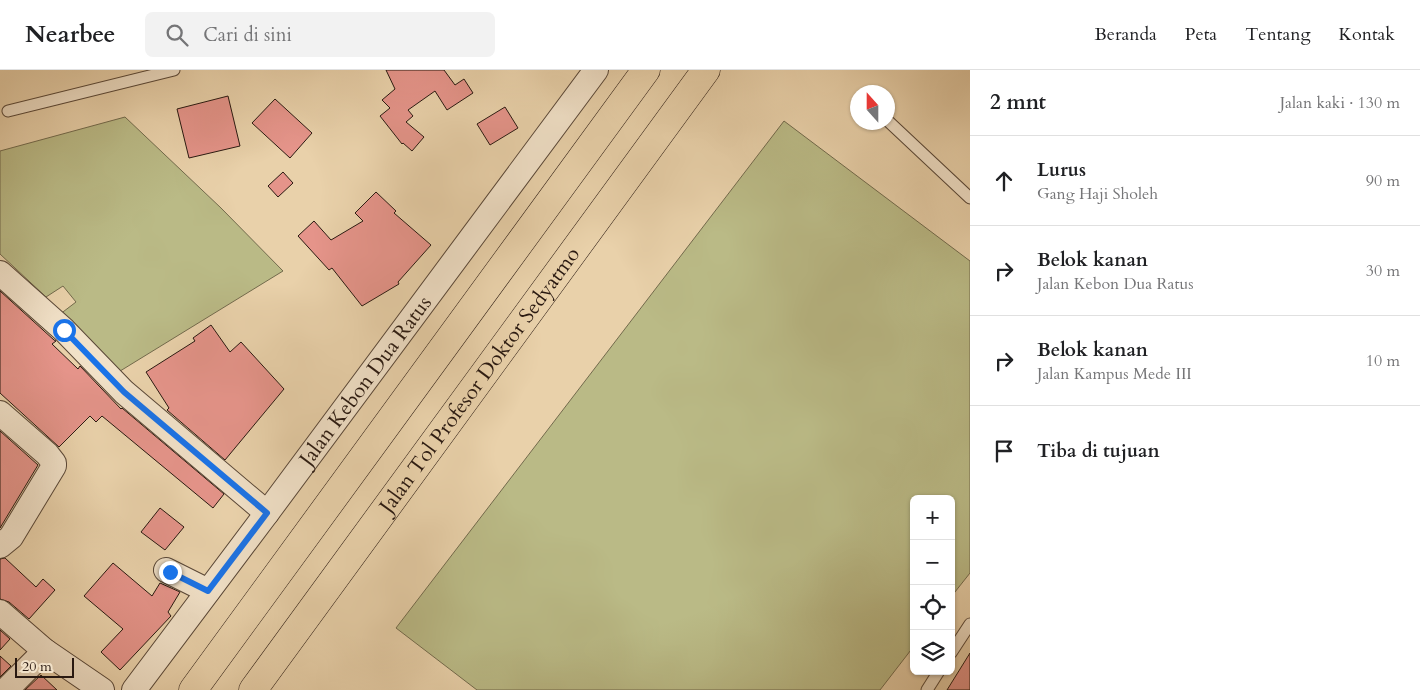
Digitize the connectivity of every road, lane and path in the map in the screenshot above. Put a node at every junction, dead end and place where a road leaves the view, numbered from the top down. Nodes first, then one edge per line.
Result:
1 (174, 70) edge
2 (596, 70) edge
3 (646, 70) edge
4 (706, 70) edge
5 (8, 111) dead end
6 (895, 128) edge
7 (970, 198) edge
8 (0, 273) edge
9 (0, 413) edge
10 (267, 513) junction
11 (0, 546) edge
12 (166, 570) dead end
13 (208, 591) junction
14 (0, 612) edge
15 (970, 624) edge
16 (955, 646) edge
17 (45, 651) junction
18 (936, 675) edge
19 (6, 690) edge
20 (102, 690) edge
21 (134, 690) edge
22 (193, 690) edge
23 (253, 690) edge
24 (927, 690) edge

1 - 5 lane
2 - 10 street, Jalan Kebon Dua Ratus
3 - 22 highway
4 - 23 highway, Jalan Tol Profesor Doktor Sedyatmo
6 - 7 lane
8 - 10 street
9 - 11 street
10 - 13 street, Jalan Kebon Dua Ratus
12 - 13 street
13 - 21 street, Jalan Kebon Dua Ratus
14 - 17 street
15 - 16 lane
17 - 19 street
17 - 20 street
18 - 24 lane

